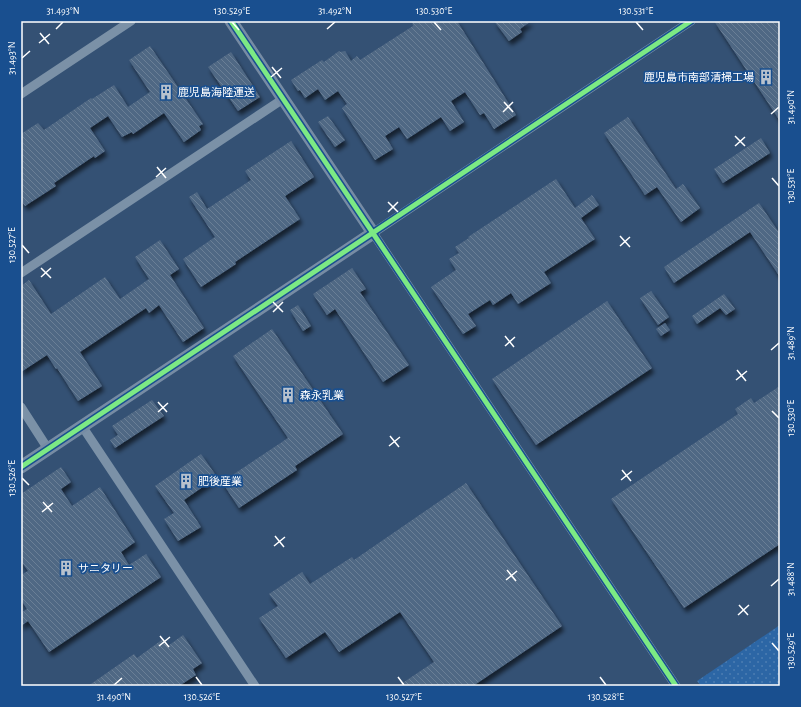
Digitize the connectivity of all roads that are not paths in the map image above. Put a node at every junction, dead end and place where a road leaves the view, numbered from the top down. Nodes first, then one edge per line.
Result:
1 (131, 21) edge
2 (231, 21) edge
3 (691, 21) edge
4 (21, 94) edge
5 (283, 99) junction
6 (373, 233) junction
7 (21, 274) edge
8 (21, 407) edge
9 (82, 426) junction
10 (48, 449) junction
11 (21, 467) edge
12 (255, 686) edge
13 (676, 686) edge

1 - 4 street
2 - 5 street
3 - 6 street
5 - 6 street
5 - 7 street
6 - 9 street
6 - 13 street
8 - 10 street
9 - 10 street
9 - 12 street
10 - 11 street

